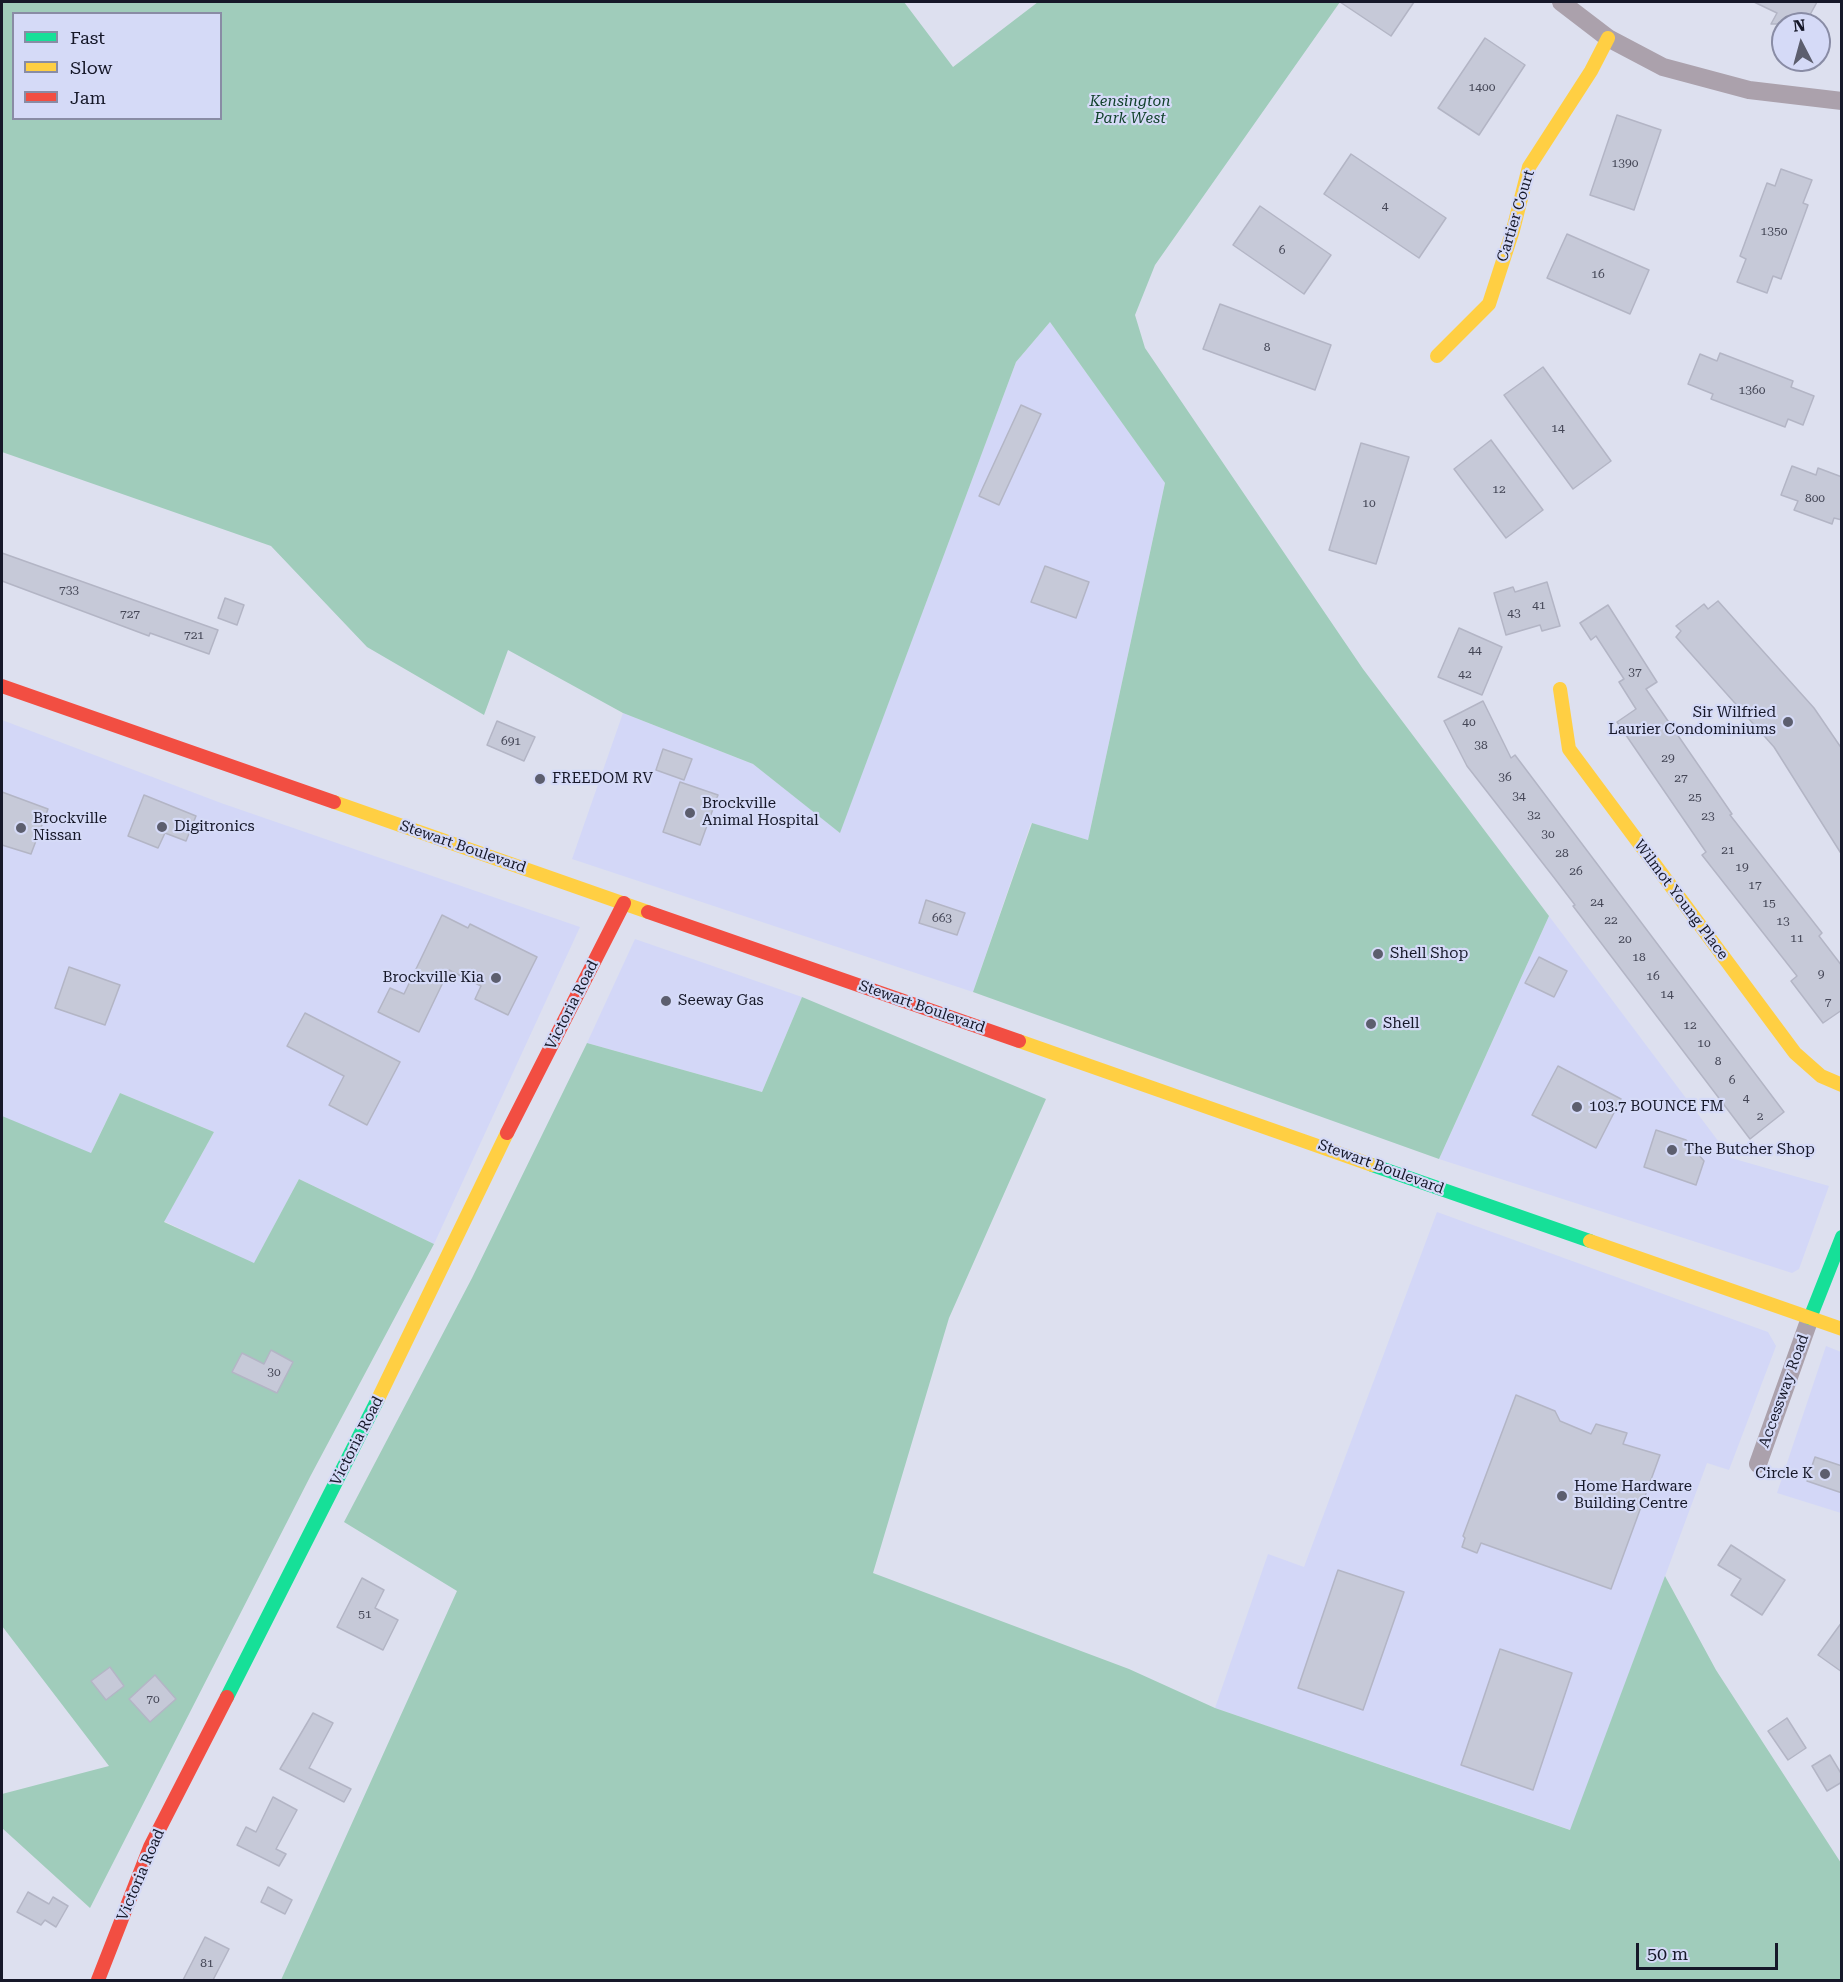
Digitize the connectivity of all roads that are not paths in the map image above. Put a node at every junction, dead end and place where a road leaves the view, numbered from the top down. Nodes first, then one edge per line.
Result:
1 (1561, 2) edge
2 (1608, 38) junction
3 (1842, 101) edge
4 (1437, 356) dead end
5 (2, 686) edge
6 (1560, 689) dead end
7 (624, 903) junction
8 (1842, 1085) edge
9 (1842, 1237) edge
10 (1810, 1318) junction
11 (1842, 1329) edge
12 (1758, 1464) dead end
13 (98, 1980) edge

1 - 2 street
2 - 3 street
2 - 4 street, Cartier Court
5 - 7 street, Stewart Boulevard
6 - 8 street, Wilmot Young Place
7 - 10 street, Stewart Boulevard
7 - 13 street, Victoria Road
9 - 10 street
10 - 11 street, Stewart Boulevard
10 - 12 street, Accessway Road

